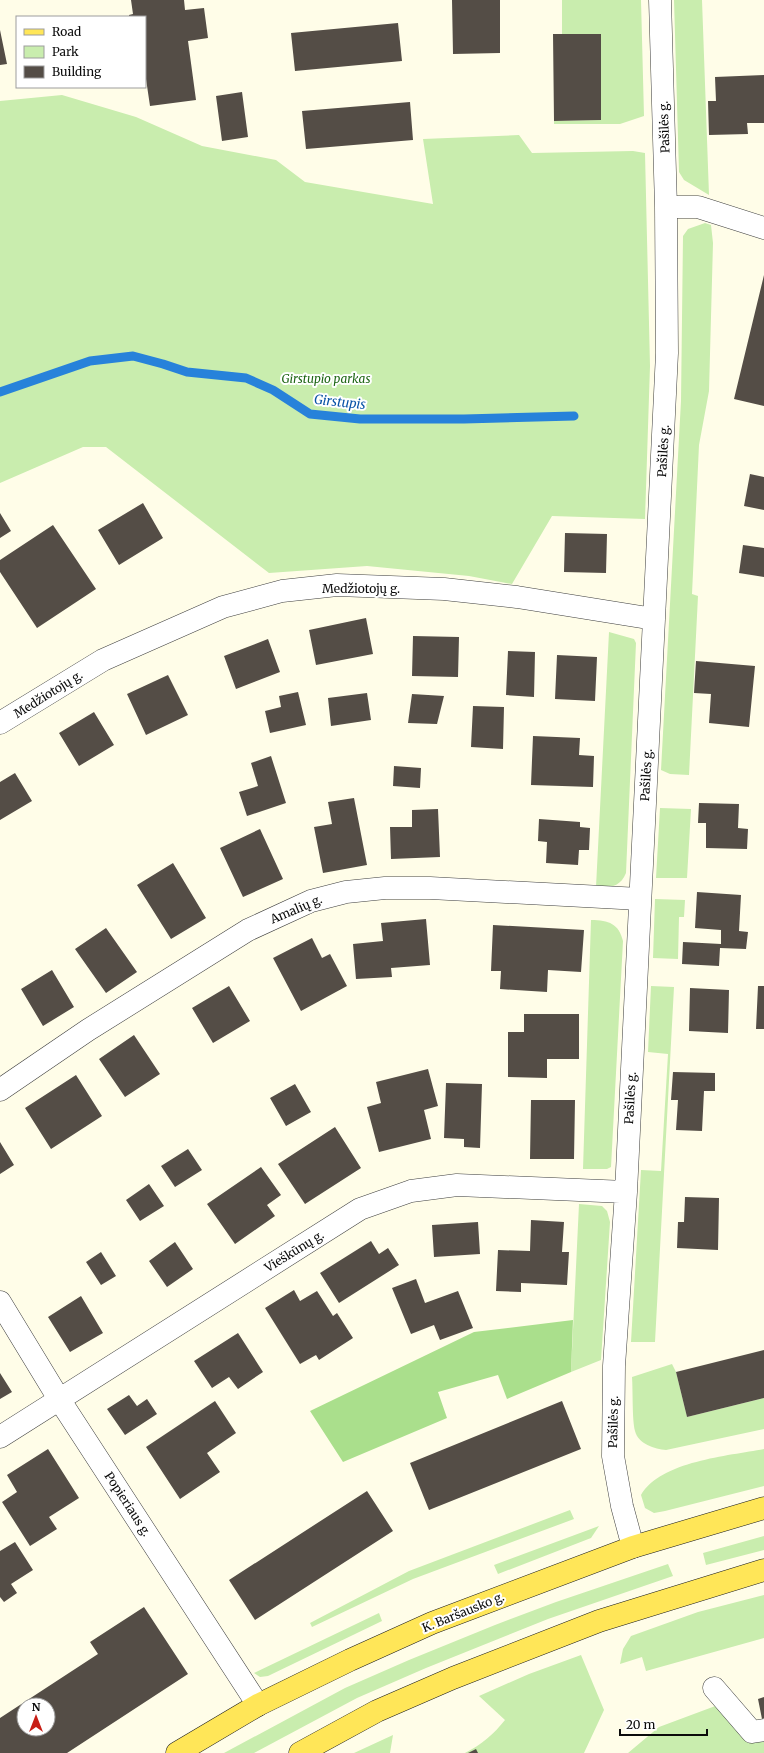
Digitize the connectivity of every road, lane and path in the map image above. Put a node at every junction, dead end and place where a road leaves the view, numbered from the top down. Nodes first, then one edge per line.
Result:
1 (660, 0) edge
2 (666, 207) junction
3 (764, 228) edge
4 (654, 619) junction
5 (0, 723) edge
6 (640, 899) junction
7 (0, 1090) edge
8 (626, 1192) junction
9 (0, 1302) edge
10 (59, 1399) junction
11 (0, 1437) edge
12 (764, 1508) edge
13 (633, 1547) junction
14 (764, 1570) edge
15 (714, 1688) dead end
16 (258, 1705) junction
17 (764, 1730) edge
18 (178, 1753) edge
19 (300, 1753) edge

1 - 2 street, Pašilės g.
2 - 3 street
2 - 4 street, Pašilės g.
4 - 5 street, Medžiotojų g.
4 - 6 street, Pašilės g.
6 - 7 street, Amalių g.
6 - 8 street, Pašilės g.
8 - 10 street, Vieškūnų g.
8 - 13 street, Pašilės g.
9 - 10 street, Popieriaus g.
10 - 11 street, Vieškūnų g.
10 - 16 street, Popieriaus g.
12 - 13 main road, K. Baršausko g.
13 - 16 main road, K. Baršausko g.
14 - 19 main road
15 - 17 street
16 - 18 main road, K. Baršausko g.

